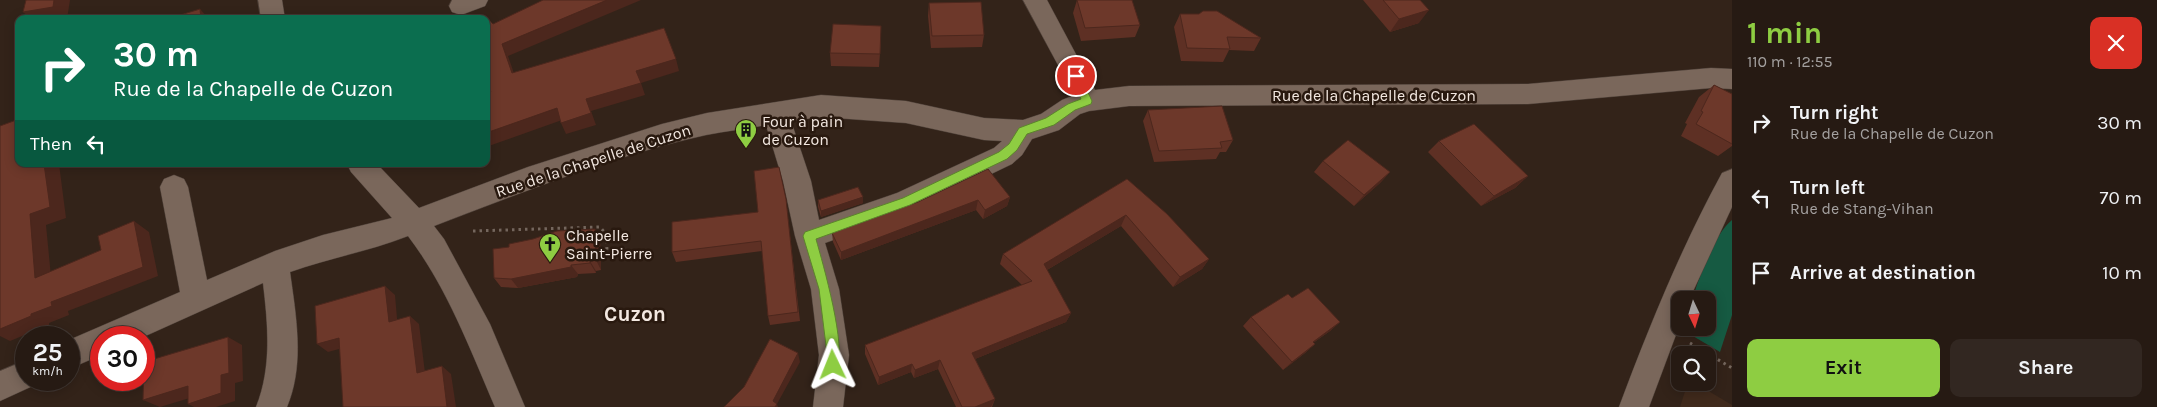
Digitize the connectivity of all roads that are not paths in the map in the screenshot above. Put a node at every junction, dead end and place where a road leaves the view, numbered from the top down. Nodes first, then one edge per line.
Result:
1 (270, 0) edge
2 (1035, 0) edge
3 (272, 15) edge
4 (1732, 80) edge
5 (1087, 101) junction
6 (775, 113) junction
7 (1023, 131) junction
8 (363, 167) edge
9 (1732, 181) edge
10 (174, 187) dead end
11 (421, 232) junction
12 (809, 236) junction
13 (275, 264) junction
14 (196, 297) junction
15 (133, 326) edge
16 (15, 379) edge
17 (0, 386) edge
18 (271, 407) edge
19 (510, 407) edge
20 (828, 407) edge
21 (1634, 407) edge

1 - 3 street
2 - 5 street
4 - 5 street, Rue de la Chapelle de Cuzon
5 - 7 street, Rue de la Chapelle de Cuzon
6 - 7 street, Rue de la Chapelle de Cuzon
6 - 11 street, Rue de la Chapelle de Cuzon
6 - 12 street
7 - 12 street
8 - 11 street
9 - 21 street
10 - 14 street
11 - 13 street, Rue de la Chapelle de Cuzon
11 - 19 street
12 - 20 street
13 - 14 street, Rue de la Chapelle de Cuzon
13 - 18 street
14 - 15 street, Rue de la Chapelle de Cuzon
16 - 17 street

